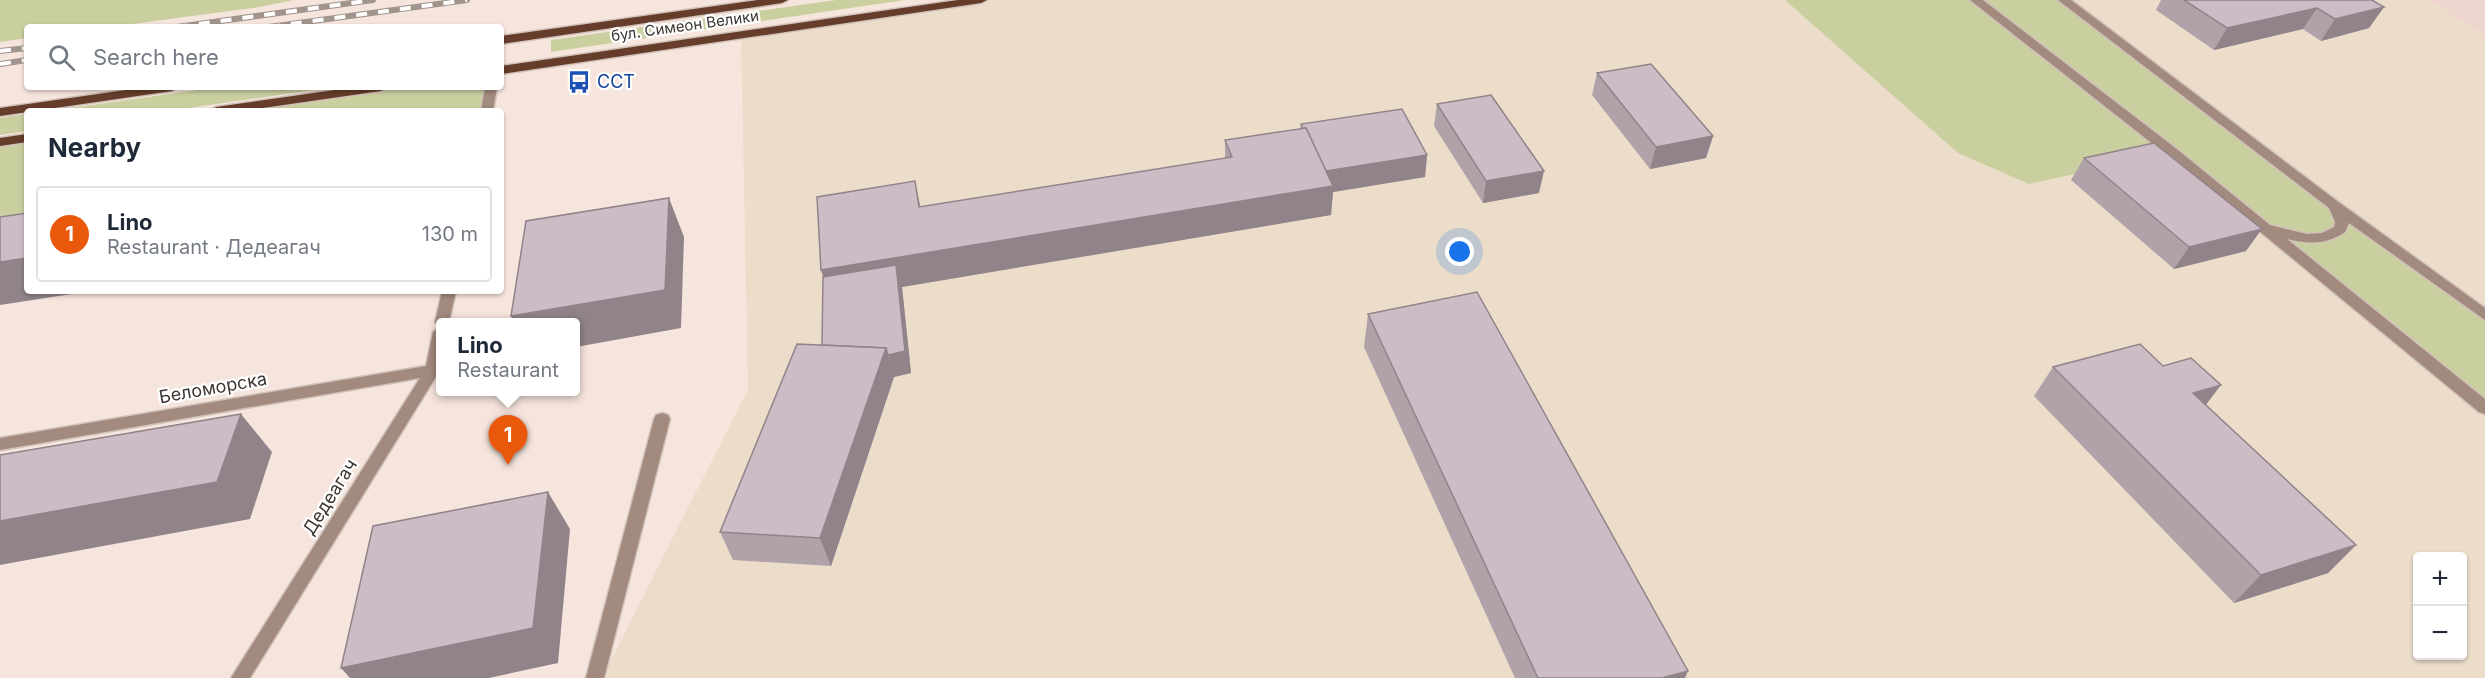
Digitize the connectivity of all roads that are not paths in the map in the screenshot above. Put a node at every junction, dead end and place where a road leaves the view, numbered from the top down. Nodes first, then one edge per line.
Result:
1 (782, 0) edge
2 (981, 0) edge
3 (1976, 0) edge
4 (2064, 0) edge
5 (504, 40) edge
6 (504, 70) edge
7 (151, 90) edge
8 (360, 90) edge
9 (491, 90) edge
10 (28, 108) edge
11 (237, 108) edge
12 (488, 108) edge
13 (24, 109) edge
14 (0, 112) edge
15 (24, 138) edge
16 (0, 142) edge
17 (2332, 204) junction
18 (2259, 223) junction
19 (448, 294) edge
20 (2485, 315) edge
21 (443, 318) edge
22 (436, 356) edge
23 (433, 370) junction
24 (2485, 408) edge
25 (662, 419) dead end
26 (0, 444) edge
27 (240, 678) edge
28 (595, 678) edge

1 - 5 main road, бул. Симеон Велики
2 - 6 main road, бул. Симеон Велики
3 - 18 street
4 - 17 street
7 - 10 main road
8 - 11 main road
9 - 12 street
13 - 14 main road
15 - 16 main road
17 - 18 street
17 - 20 street
18 - 24 street
19 - 21 street
22 - 23 street, Дедеагач
23 - 26 street, Беломорска
23 - 27 street, Дедеагач
25 - 28 street

